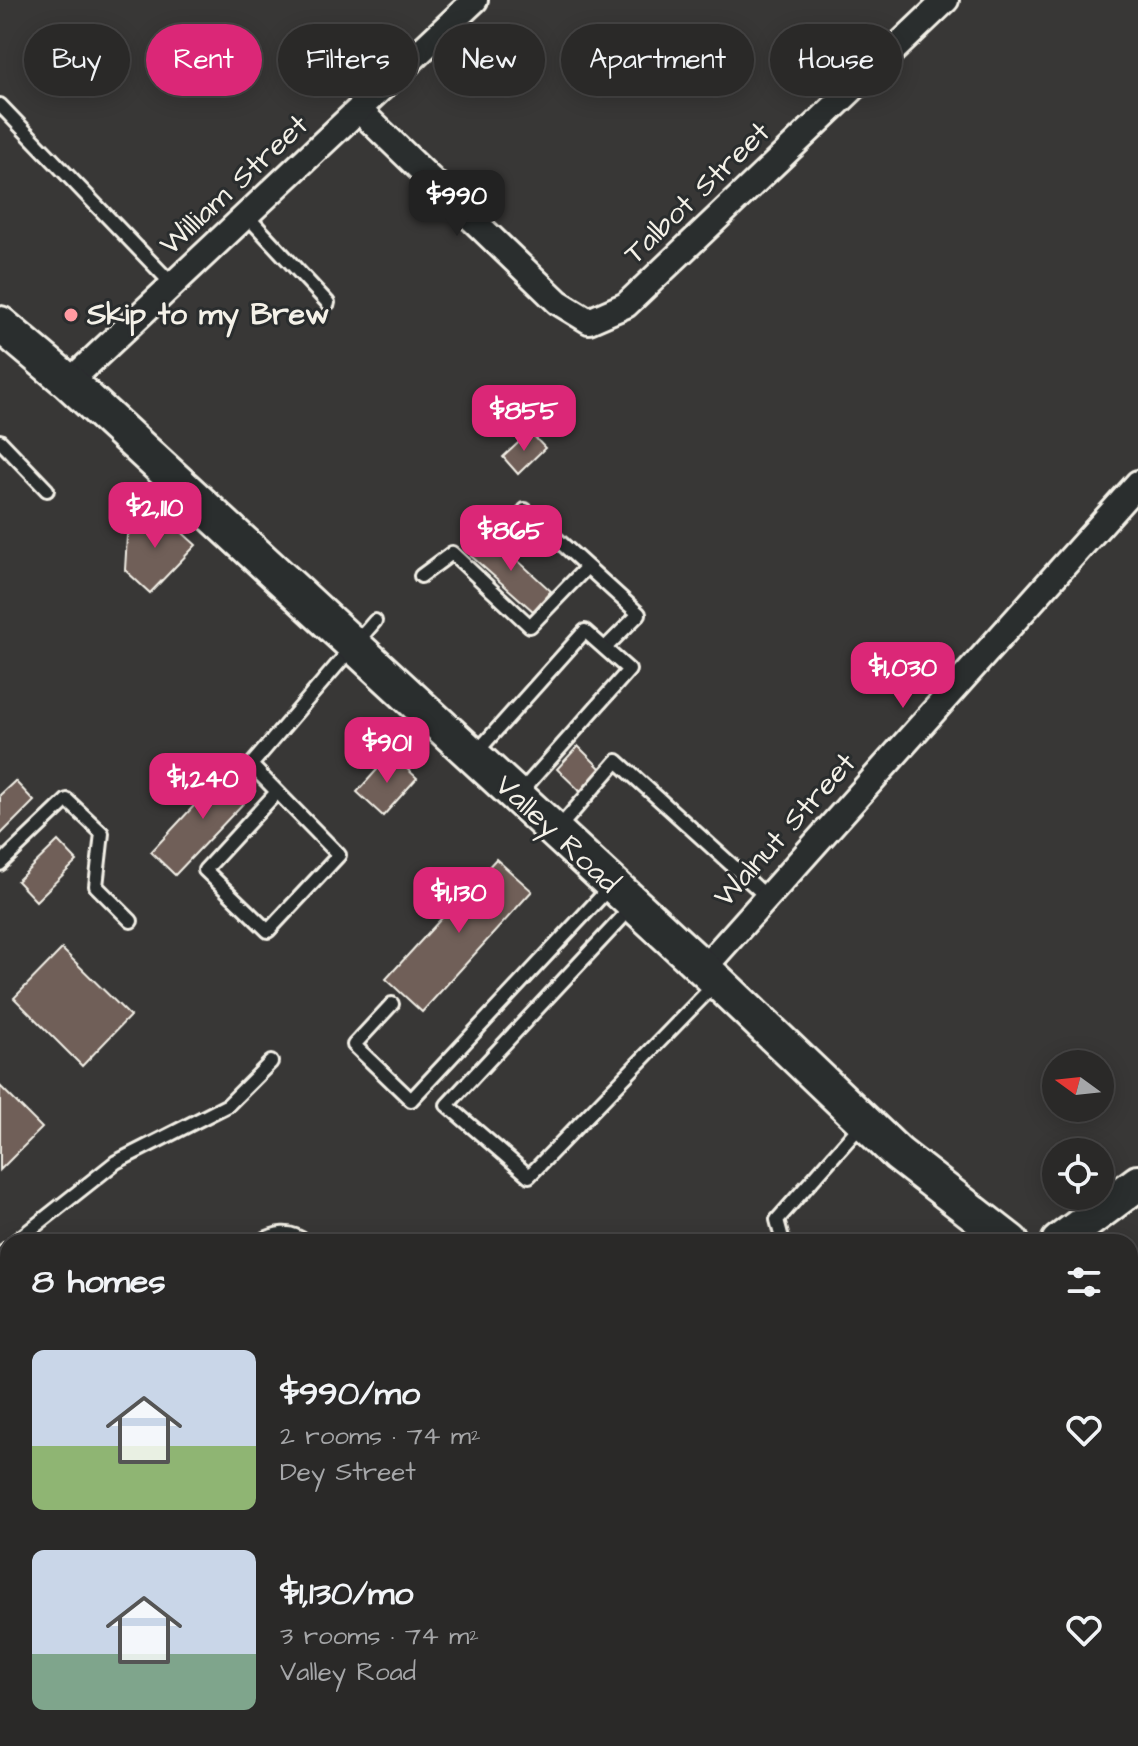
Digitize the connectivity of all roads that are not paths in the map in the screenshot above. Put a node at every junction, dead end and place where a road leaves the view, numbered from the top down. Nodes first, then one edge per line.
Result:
1 (475, 0) edge
2 (946, 0) edge
3 (0, 105) edge
4 (361, 112) junction
5 (248, 217) junction
6 (174, 286) junction
7 (328, 303) dead end
8 (0, 324) edge
9 (69, 382) junction
10 (0, 441) edge
11 (1138, 483) edge
12 (47, 490) dead end
13 (525, 510) dead end
14 (587, 567) junction
15 (421, 576) dead end
16 (375, 621) dead end
17 (352, 646) junction
18 (605, 648) junction
19 (472, 756) junction
20 (277, 792) junction
21 (517, 796) junction
22 (555, 832) junction
23 (0, 864) edge
24 (623, 895) junction
25 (767, 897) junction
26 (131, 921) dead end
27 (710, 975) junction
28 (392, 1004) dead end
29 (271, 1062) dead end
30 (864, 1122) junction
31 (1138, 1183) edge
32 (25, 1234) edge
33 (272, 1234) edge
34 (296, 1234) edge
35 (781, 1234) edge
36 (1001, 1234) edge
37 (1070, 1234) edge

1 - 4 street, William Street
2 - 4 street, Talbot Street
3 - 6 lane
4 - 5 street, William Street
5 - 6 street, William Street
5 - 7 lane
6 - 9 street, William Street
8 - 9 main road, Valley Road
9 - 17 main road, Valley Road
10 - 12 lane
11 - 25 street, Walnut Street
13 - 14 lane
14 - 15 lane
14 - 18 lane
16 - 17 lane
17 - 19 main road, Valley Road
17 - 20 lane
18 - 19 lane
18 - 21 lane
19 - 21 main road, Valley Road
20 - 20 lane
21 - 22 main road, Valley Road
22 - 24 main road, Valley Road
22 - 25 lane
23 - 26 lane
24 - 27 main road, Valley Road
24 - 27 lane
24 - 28 lane
25 - 27 street, Walnut Street
27 - 30 main road, Valley Road
29 - 32 lane
30 - 35 lane
30 - 36 main road, Valley Road
31 - 37 main road
33 - 34 lane

